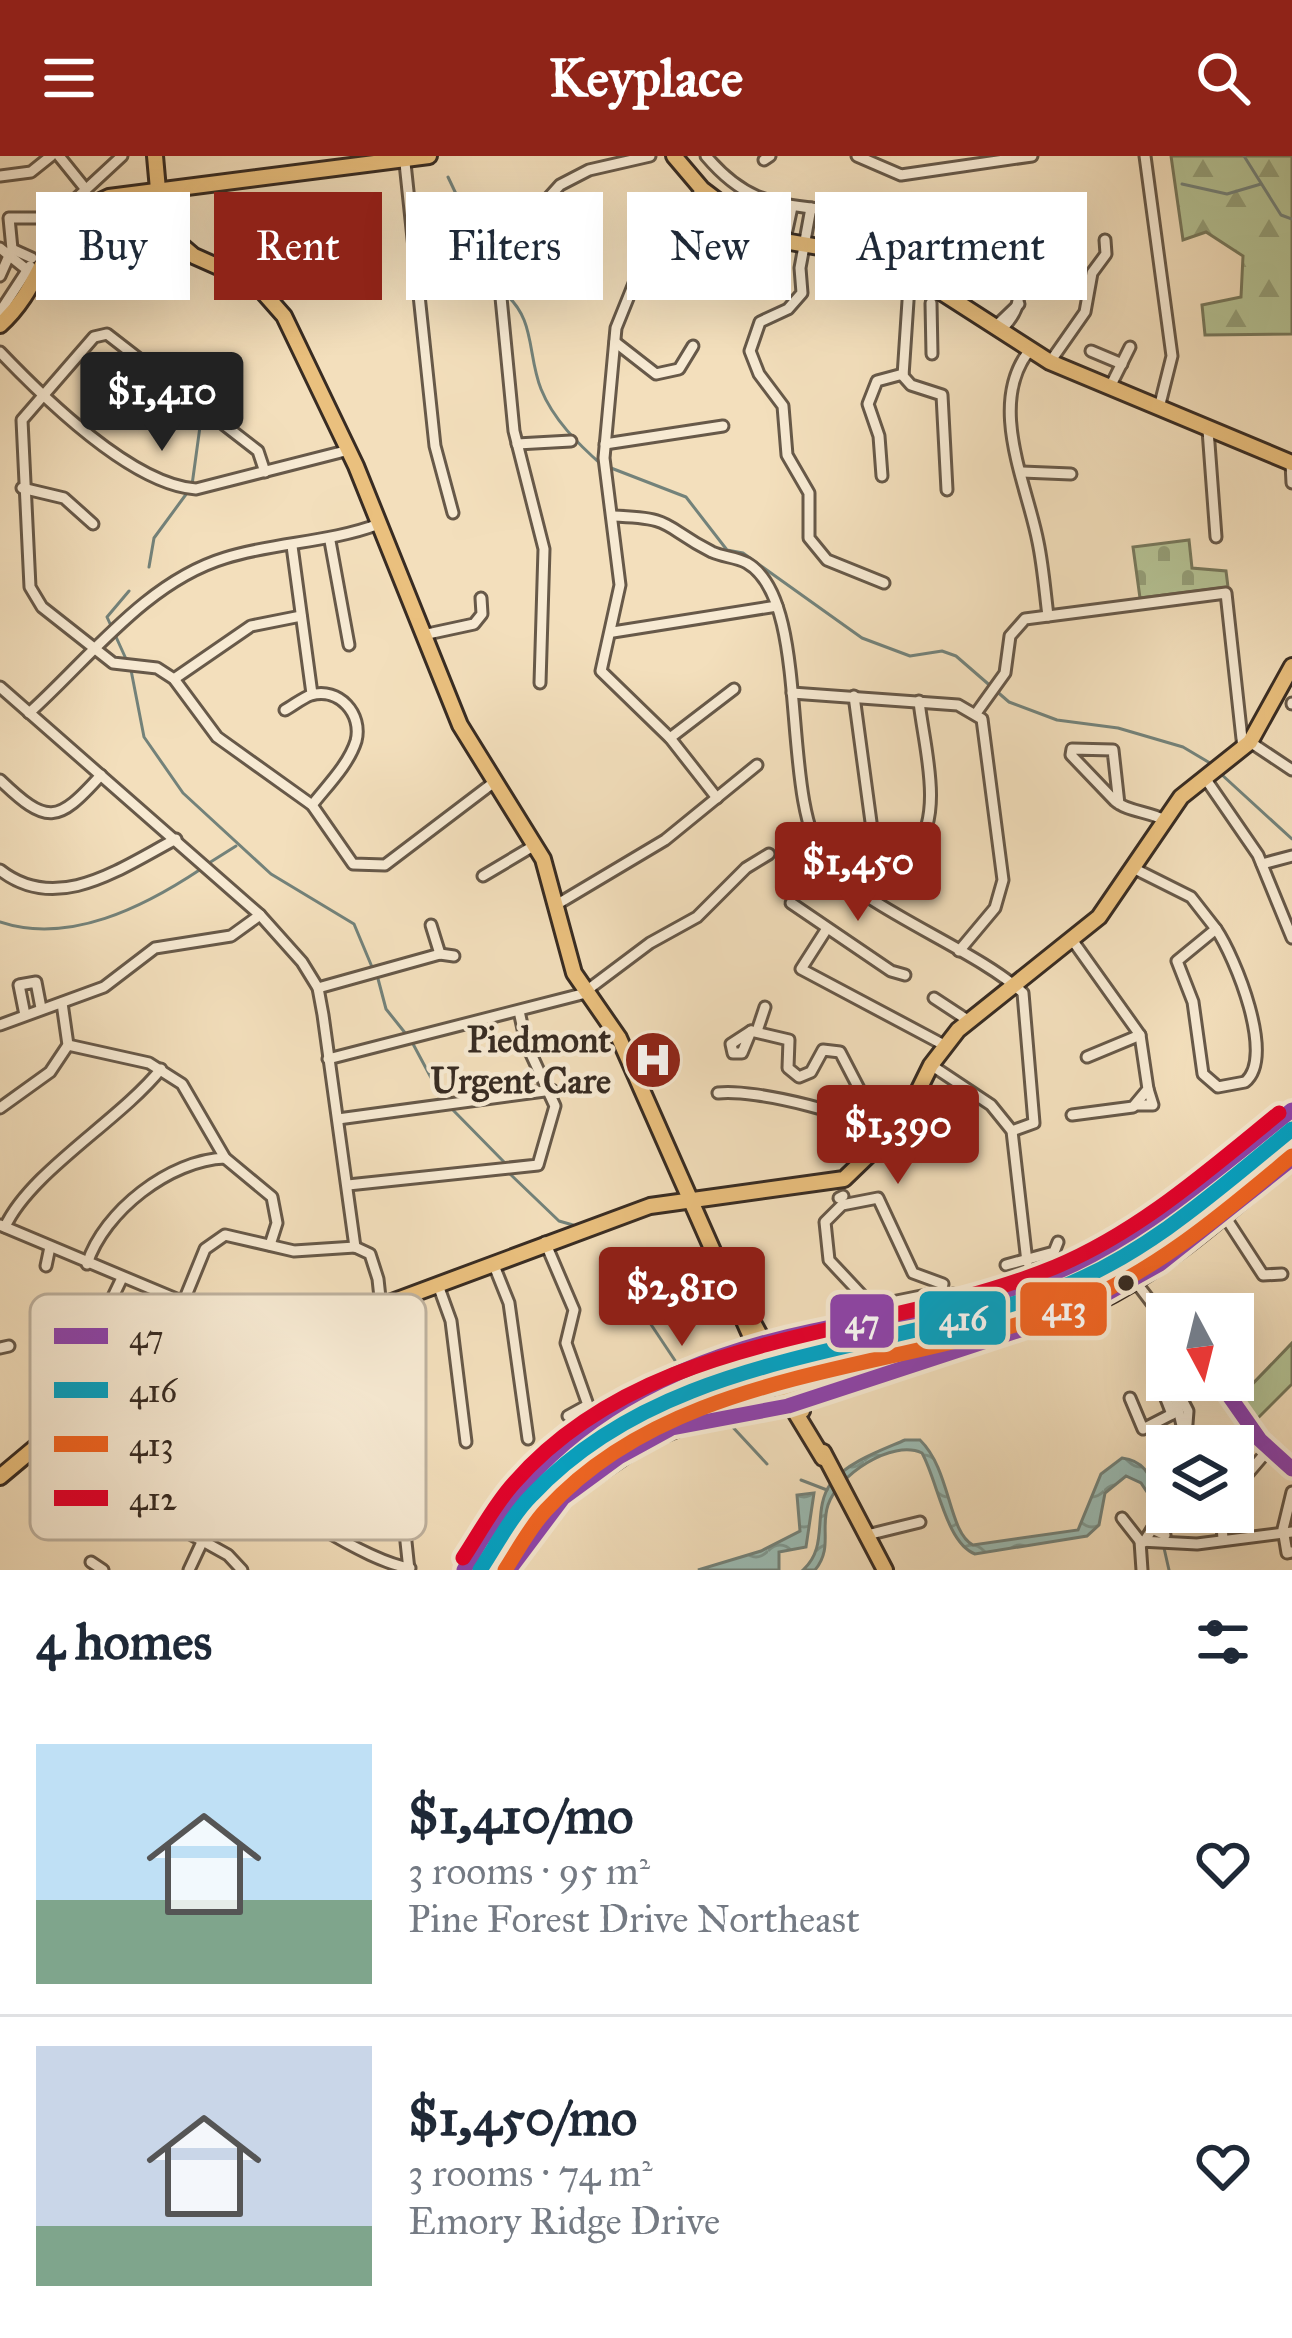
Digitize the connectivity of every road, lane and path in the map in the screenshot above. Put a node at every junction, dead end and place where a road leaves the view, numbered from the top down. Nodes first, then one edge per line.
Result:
1 (55, 156) edge
2 (122, 156) edge
3 (154, 156) edge
4 (429, 156) edge
5 (650, 156) edge
6 (674, 156) edge
7 (706, 156) edge
8 (857, 156) edge
9 (1026, 156) edge
10 (1145, 156) edge
11 (384, 161) edge
12 (962, 161) edge
13 (405, 163) junction
14 (0, 176) edge
15 (84, 187) junction
16 (702, 189) junction
17 (156, 191) junction
18 (80, 192) edge
19 (151, 192) edge
20 (409, 192) edge
21 (700, 192) edge
22 (746, 192) edge
23 (811, 208) junction
24 (815, 208) edge
25 (791, 211) edge
26 (36, 218) edge
27 (1106, 240) dead end
28 (804, 241) junction
29 (815, 243) edge
30 (23, 262) edge
31 (0, 276) edge
32 (627, 298) edge
33 (421, 300) edge
34 (909, 300) edge
35 (953, 300) edge
36 (1018, 300) edge
37 (931, 303) dead end
38 (0, 312) edge
39 (0, 325) edge
40 (908, 328) junction
41 (931, 328) junction
42 (997, 330) junction
43 (615, 342) junction
44 (693, 346) dead end
45 (1130, 347) dead end
46 (1029, 351) junction
47 (1091, 351) dead end
48 (0, 352) edge
49 (932, 354) dead end
50 (1050, 362) junction
51 (1122, 364) junction
52 (903, 374) junction
53 (1110, 387) junction
54 (39, 395) junction
55 (1159, 408) junction
56 (723, 426) dead end
57 (1208, 430) junction
58 (571, 441) dead end
59 (517, 444) junction
60 (605, 444) junction
61 (349, 450) junction
62 (1292, 463) edge
63 (265, 472) junction
64 (1022, 472) junction
65 (1071, 474) dead end
66 (882, 476) dead end
67 (1292, 483) edge
68 (22, 488) junction
69 (946, 490) dead end
70 (453, 513) dead end
71 (612, 516) junction
72 (93, 524) dead end
73 (380, 524) junction
74 (1216, 537) dead end
75 (331, 541) junction
76 (292, 546) junction
77 (884, 583) dead end
78 (481, 598) dead end
79 (776, 606) junction
80 (301, 616) junction
81 (1048, 616) junction
82 (613, 632) junction
83 (423, 635) junction
84 (349, 645) dead end
85 (97, 652) junction
86 (1292, 666) edge
87 (174, 679) junction
88 (540, 682) dead end
89 (0, 687) edge
90 (734, 689) dead end
91 (792, 693) junction
92 (312, 694) junction
93 (854, 696) junction
94 (919, 701) junction
95 (285, 710) dead end
96 (977, 712) junction
97 (33, 716) junction
98 (670, 737) junction
99 (1246, 745) junction
100 (757, 765) dead end
101 (1292, 770) edge
102 (101, 776) junction
103 (1204, 778) junction
104 (0, 780) edge
105 (493, 783) junction
106 (717, 798) junction
107 (1119, 804) junction
108 (312, 805) junction
109 (1165, 820) junction
110 (176, 839) junction
111 (536, 845) junction
112 (769, 854) dead end
113 (1292, 856) edge
114 (1262, 864) junction
115 (1133, 868) junction
116 (0, 871) edge
117 (878, 874) junction
118 (483, 876) dead end
119 (865, 891) junction
120 (791, 903) dead end
121 (556, 905) junction
122 (260, 915) junction
123 (431, 925) dead end
124 (1216, 929) junction
125 (826, 930) junction
126 (1292, 938) edge
127 (1073, 941) junction
128 (959, 951) junction
129 (440, 953) junction
130 (454, 956) dead end
131 (905, 975) dead end
132 (1017, 987) junction
133 (318, 988) junction
134 (585, 992) junction
135 (934, 998) dead end
136 (62, 1003) junction
137 (765, 1007) dead end
138 (41, 1009) junction
139 (518, 1011) junction
140 (25, 1015) junction
141 (969, 1021) junction
142 (0, 1025) edge
143 (1140, 1036) junction
144 (944, 1045) junction
145 (68, 1046) junction
146 (1087, 1057) dead end
147 (328, 1059) junction
148 (932, 1065) junction
149 (161, 1069) junction
150 (552, 1090) junction
151 (718, 1093) dead end
152 (0, 1108) edge
153 (1292, 1110) edge
154 (1072, 1115) dead end
155 (338, 1119) junction
156 (905, 1119) junction
157 (1292, 1129) edge
158 (1012, 1132) junction
159 (890, 1138) junction
160 (1292, 1145) edge
161 (224, 1158) junction
162 (1292, 1160) edge
163 (347, 1185) junction
164 (840, 1195) junction
165 (689, 1201) junction
166 (1223, 1215) junction
167 (2, 1226) edge
168 (545, 1242) junction
169 (1058, 1242) dead end
170 (270, 1245) junction
171 (50, 1247) junction
172 (355, 1247) junction
173 (1027, 1262) junction
174 (494, 1263) junction
175 (87, 1264) junction
176 (1006, 1265) dead end
177 (46, 1266) dead end
178 (1282, 1274) dead end
179 (121, 1280) junction
180 (1135, 1281) junction
181 (438, 1285) junction
182 (114, 1294) edge
183 (159, 1294) edge
184 (187, 1294) edge
185 (379, 1294) edge
186 (414, 1294) edge
187 (1146, 1295) edge
188 (952, 1296) junction
189 (1023, 1300) junction
190 (1061, 1304) junction
191 (749, 1321) junction
192 (864, 1324) junction
193 (795, 1336) junction
194 (760, 1344) junction
195 (722, 1359) junction
196 (916, 1360) junction
197 (802, 1366) junction
198 (752, 1379) junction
199 (662, 1384) junction
200 (820, 1397) junction
201 (1130, 1399) dead end
202 (1173, 1401) edge
203 (1233, 1401) edge
204 (793, 1405) junction
205 (742, 1412) junction
206 (1175, 1413) junction
207 (568, 1416) dead end
208 (1183, 1425) edge
209 (806, 1426) junction
210 (672, 1428) junction
211 (528, 1439) dead end
212 (466, 1442) dead end
213 (1268, 1450) junction
214 (30, 1453) edge
215 (1254, 1466) edge
216 (1292, 1469) edge
217 (0, 1478) edge
218 (563, 1481) junction
219 (537, 1484) junction
220 (1292, 1492) edge
221 (1122, 1518) dead end
222 (920, 1522) dead end
223 (1223, 1533) edge
224 (1288, 1533) edge
225 (867, 1535) junction
226 (1165, 1535) dead end
227 (1223, 1539) junction
228 (203, 1540) joint
229 (344, 1540) edge
230 (1142, 1542) junction
231 (1292, 1552) edge
232 (91, 1562) dead end
233 (410, 1569) edge
234 (104, 1570) edge
235 (189, 1570) edge
236 (242, 1570) edge
237 (464, 1570) edge
238 (480, 1570) edge
239 (496, 1570) edge
240 (509, 1570) edge
241 (885, 1570) edge
242 (1142, 1570) edge

1 - 14 street
1 - 15 street
2 - 15 street
3 - 17 main road
4 - 13 main road
5 - 59 street
6 - 16 main road
7 - 22 street
8 - 12 street
9 - 12 street
10 - 55 street
11 - 13 main road
11 - 17 main road
13 - 20 street
15 - 18 street
16 - 21 street
16 - 28 main road
17 - 19 main road
17 - 61 main road
23 - 24 street
23 - 25 street
23 - 28 street
26 - 30 street
27 - 50 street
28 - 29 main road
28 - 77 street
30 - 31 street
30 - 38 street
30 - 39 main road
32 - 43 street
33 - 70 street
34 - 40 street
35 - 42 main road
36 - 42 street
37 - 41 street
40 - 41 street
40 - 52 street
41 - 49 street
42 - 46 main road
43 - 44 street
43 - 60 street
45 - 51 street
46 - 50 main road
46 - 64 street
47 - 51 street
48 - 54 street
50 - 53 main road
51 - 53 street
52 - 66 street
52 - 69 street
53 - 55 main road
54 - 63 street
54 - 63 street
54 - 68 street
55 - 57 main road
56 - 60 street
57 - 62 main road
57 - 74 street
58 - 59 street
59 - 88 street
60 - 71 street
61 - 63 street
61 - 73 main road
62 - 67 street
64 - 65 street
64 - 81 street
68 - 72 street
68 - 85 street
71 - 79 street
71 - 82 street
73 - 75 street
73 - 83 main road
75 - 76 street
75 - 84 street
76 - 80 street
76 - 85 street
78 - 83 street
79 - 82 street
79 - 91 street
80 - 87 street
80 - 92 street
81 - 96 street
81 - 99 street
82 - 98 street
83 - 105 main road
85 - 87 street
85 - 97 street
86 - 99 main road
87 - 108 street
89 - 97 street
90 - 98 street
91 - 93 street
91 - 119 street
92 - 95 street
92 - 108 street
93 - 94 street
93 - 117 street
94 - 96 street
94 - 117 street
96 - 128 street
97 - 102 street
98 - 106 street
99 - 101 street
99 - 103 main road
100 - 106 street
102 - 104 street
102 - 110 street
103 - 109 main road
103 - 114 street
105 - 108 street
105 - 111 main road
106 - 121 street
107 - 107 street
107 - 109 street
109 - 115 main road
110 - 116 street
110 - 122 street
111 - 118 street
111 - 121 main road
112 - 134 street
113 - 114 street
114 - 126 street
115 - 124 street
115 - 127 main road
117 - 119 street
119 - 128 street
120 - 125 street
121 - 134 main road
122 - 133 street
122 - 136 street
123 - 129 street
124 - 124 street
125 - 131 street
125 - 144 street
127 - 132 main road
127 - 143 street
128 - 132 street
129 - 130 street
129 - 133 street
132 - 141 main road
132 - 158 street
133 - 147 street
134 - 139 street
134 - 165 main road
135 - 141 street
136 - 138 street
136 - 145 street
137 - 156 street
138 - 140 street
138 - 140 street
139 - 147 street
139 - 150 street
140 - 142 street
141 - 144 main road
143 - 146 street
143 - 154 street
144 - 148 main road
145 - 149 street
145 - 152 street
147 - 155 street
148 - 156 main road
148 - 158 street
149 - 161 street
149 - 167 street
150 - 155 street
150 - 163 street
151 - 159 street
153 - 188 main road
155 - 163 street
156 - 159 main road
157 - 189 highway
158 - 173 street
159 - 164 main road
160 - 190 highway
161 - 170 street
161 - 175 street
162 - 166 main road
163 - 172 street
164 - 165 main road
164 - 188 street
164 - 188 street
165 - 168 main road
165 - 191 main road
166 - 178 street
166 - 180 main road
167 - 171 street
168 - 174 main road
168 - 207 street
169 - 173 street
170 - 172 street
170 - 184 street
171 - 175 street
171 - 177 street
172 - 185 street
173 - 176 street
174 - 181 main road
174 - 211 street
175 - 179 street
179 - 182 street
179 - 183 street
180 - 187 street
180 - 196 main road
181 - 186 main road
181 - 212 street
188 - 192 main road
189 - 192 highway
189 - 197 highway
190 - 196 highway
190 - 197 highway
191 - 193 main road
191 - 194 main road
191 - 195 main road
192 - 193 main road
193 - 194 main road
193 - 200 main road
194 - 195 main road
194 - 204 main road
195 - 199 main road
195 - 205 main road
196 - 200 main road
197 - 198 highway, bridge
198 - 218 highway
198 - 219 highway
199 - 219 highway
199 - 237 main road
200 - 204 main road
200 - 209 main road
201 - 206 street
202 - 206 street
203 - 213 street
204 - 205 main road
204 - 209 main road
205 - 209 main road
205 - 210 main road
206 - 208 street
209 - 225 main road
210 - 218 highway
210 - 240 main road
213 - 215 street
213 - 216 street
214 - 217 main road
218 - 239 highway
219 - 238 highway
220 - 224 street
221 - 230 street
222 - 225 street
223 - 227 street
224 - 227 street
224 - 231 street
225 - 241 main road
226 - 230 street
227 - 230 street
228 - 235 street
228 - 236 street
229 - 233 street
230 - 242 street
232 - 234 street

